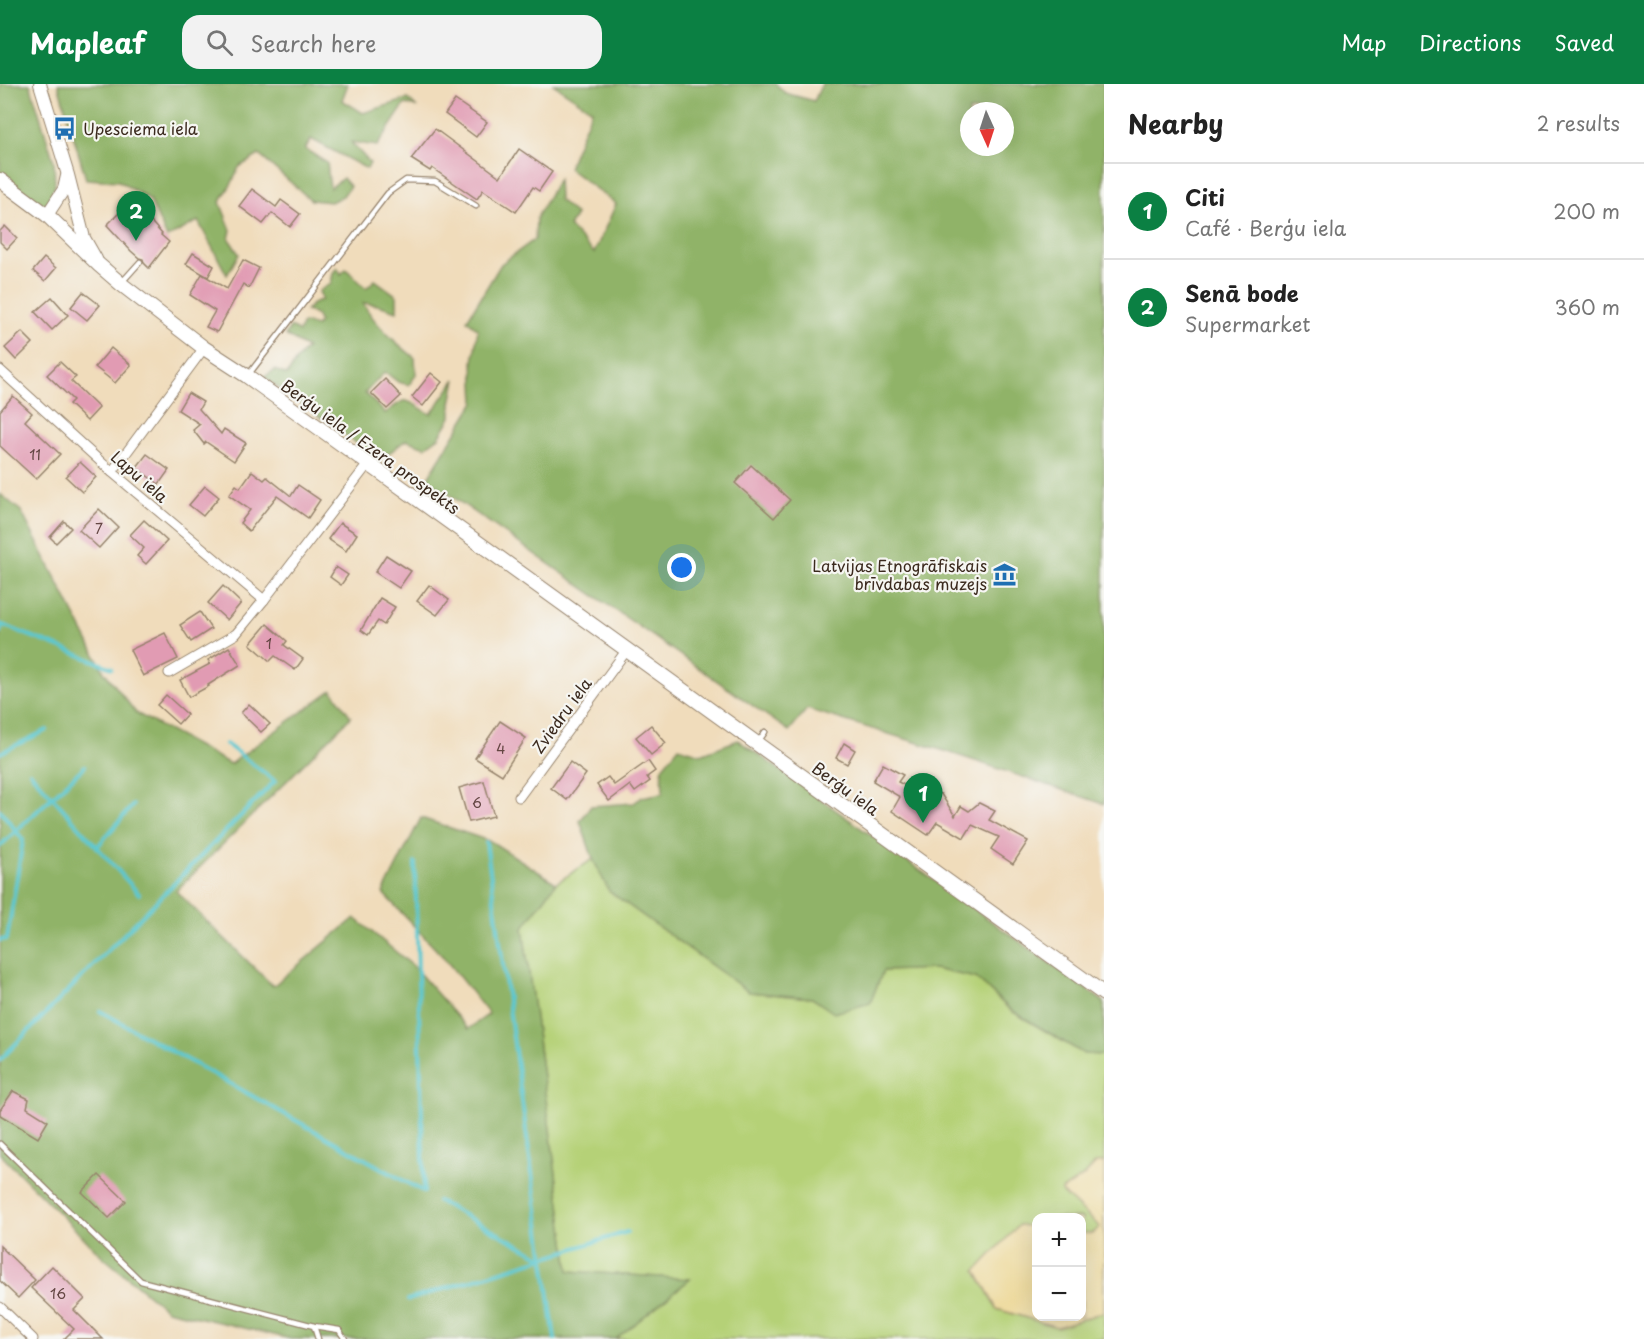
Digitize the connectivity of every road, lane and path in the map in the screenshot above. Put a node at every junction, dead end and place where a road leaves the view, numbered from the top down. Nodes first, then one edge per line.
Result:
1 (40, 84) edge
2 (68, 175) junction
3 (0, 180) edge
4 (476, 206) dead end
5 (47, 215) junction
6 (140, 262) dead end
7 (99, 265) junction
8 (121, 284) junction
9 (204, 348) junction
10 (0, 370) edge
11 (247, 376) junction
12 (369, 464) junction
13 (112, 472) junction
14 (264, 600) junction
15 (626, 651) junction
16 (169, 673) dead end
17 (765, 732) dead end
18 (756, 744) junction
19 (519, 797) dead end
20 (1103, 991) edge
21 (0, 1143) edge
22 (0, 1307) edge
23 (314, 1326) junction
24 (33, 1339) edge
25 (318, 1339) edge
26 (345, 1339) edge

1 - 2 street
2 - 5 street
2 - 7 street
3 - 5 main road
4 - 11 lane
5 - 7 main road
6 - 8 lane
7 - 8 main road, Berģu iela / Ezera prospekts
8 - 9 main road, Berģu iela / Ezera prospekts
9 - 11 main road, Berģu iela / Ezera prospekts
9 - 13 street
10 - 13 street, Lapu iela
11 - 12 main road, Berģu iela / Ezera prospekts
12 - 14 street
12 - 15 main road, Berģu iela / Ezera prospekts
13 - 14 street, Lapu iela
14 - 16 street
15 - 18 main road, Berģu iela
15 - 19 street, Zviedru iela
17 - 18 lane
18 - 20 main road, Berģu iela
21 - 23 lane
22 - 24 street
23 - 25 lane
23 - 26 lane

